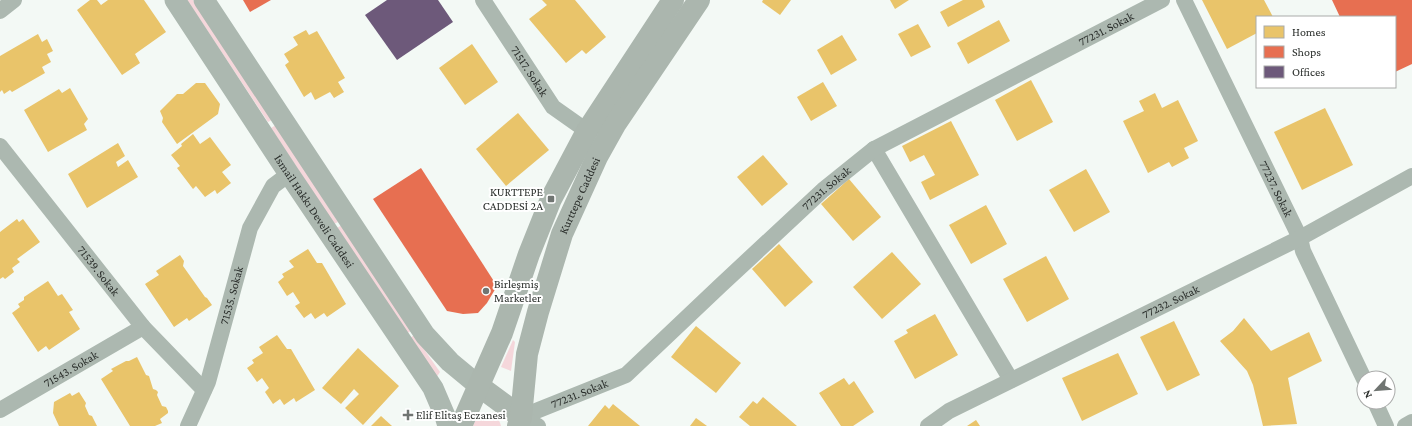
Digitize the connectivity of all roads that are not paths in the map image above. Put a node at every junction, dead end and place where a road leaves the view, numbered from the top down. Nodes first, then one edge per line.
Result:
1 (14, 0) edge
2 (175, 0) edge
3 (204, 0) edge
4 (484, 0) edge
5 (673, 0) edge
6 (698, 0) edge
7 (1162, 0) edge
8 (1184, 0) edge
9 (0, 12) edge
10 (587, 130) junction
11 (0, 146) edge
12 (874, 149) junction
13 (289, 174) junction
14 (1412, 176) edge
15 (1300, 238) junction
16 (142, 327) junction
17 (1360, 370) edge
18 (1011, 380) junction
19 (479, 386) junction
20 (204, 390) junction
21 (0, 410) edge
22 (1379, 410) edge
23 (1412, 422) edge
24 (526, 423) edge
25 (188, 426) edge
26 (448, 426) edge
27 (461, 426) edge
28 (928, 426) edge
29 (1386, 426) edge
30 (1405, 426) edge

1 - 9 street
2 - 13 street, İsmail Hakkı Develi Caddesi
3 - 19 street, İsmail Hakkı Develi Caddesi
4 - 10 street, 71517. Sokak
5 - 10 main road, Kurttepe Caddesi
6 - 24 main road, Kurttepe Caddesi
7 - 12 street, 77231. Sokak
8 - 15 street, 77237. Sokak
10 - 19 main road, Kurttepe Caddesi
11 - 16 street, 71539. Sokak
12 - 18 street
12 - 24 street, 77231. Sokak
13 - 20 street, 71535. Sokak
13 - 26 street, İsmail Hakkı Develi Caddesi
14 - 15 street, 77232. Sokak
15 - 17 street, 77237. Sokak
15 - 18 street, 77232. Sokak
16 - 20 street, 71539. Sokak
16 - 21 street, 71543. Sokak
18 - 28 street, 77232. Sokak
19 - 24 main road
19 - 27 main road, Kurttepe Caddesi
20 - 25 street, 71535. Sokak
22 - 29 street
23 - 30 street

